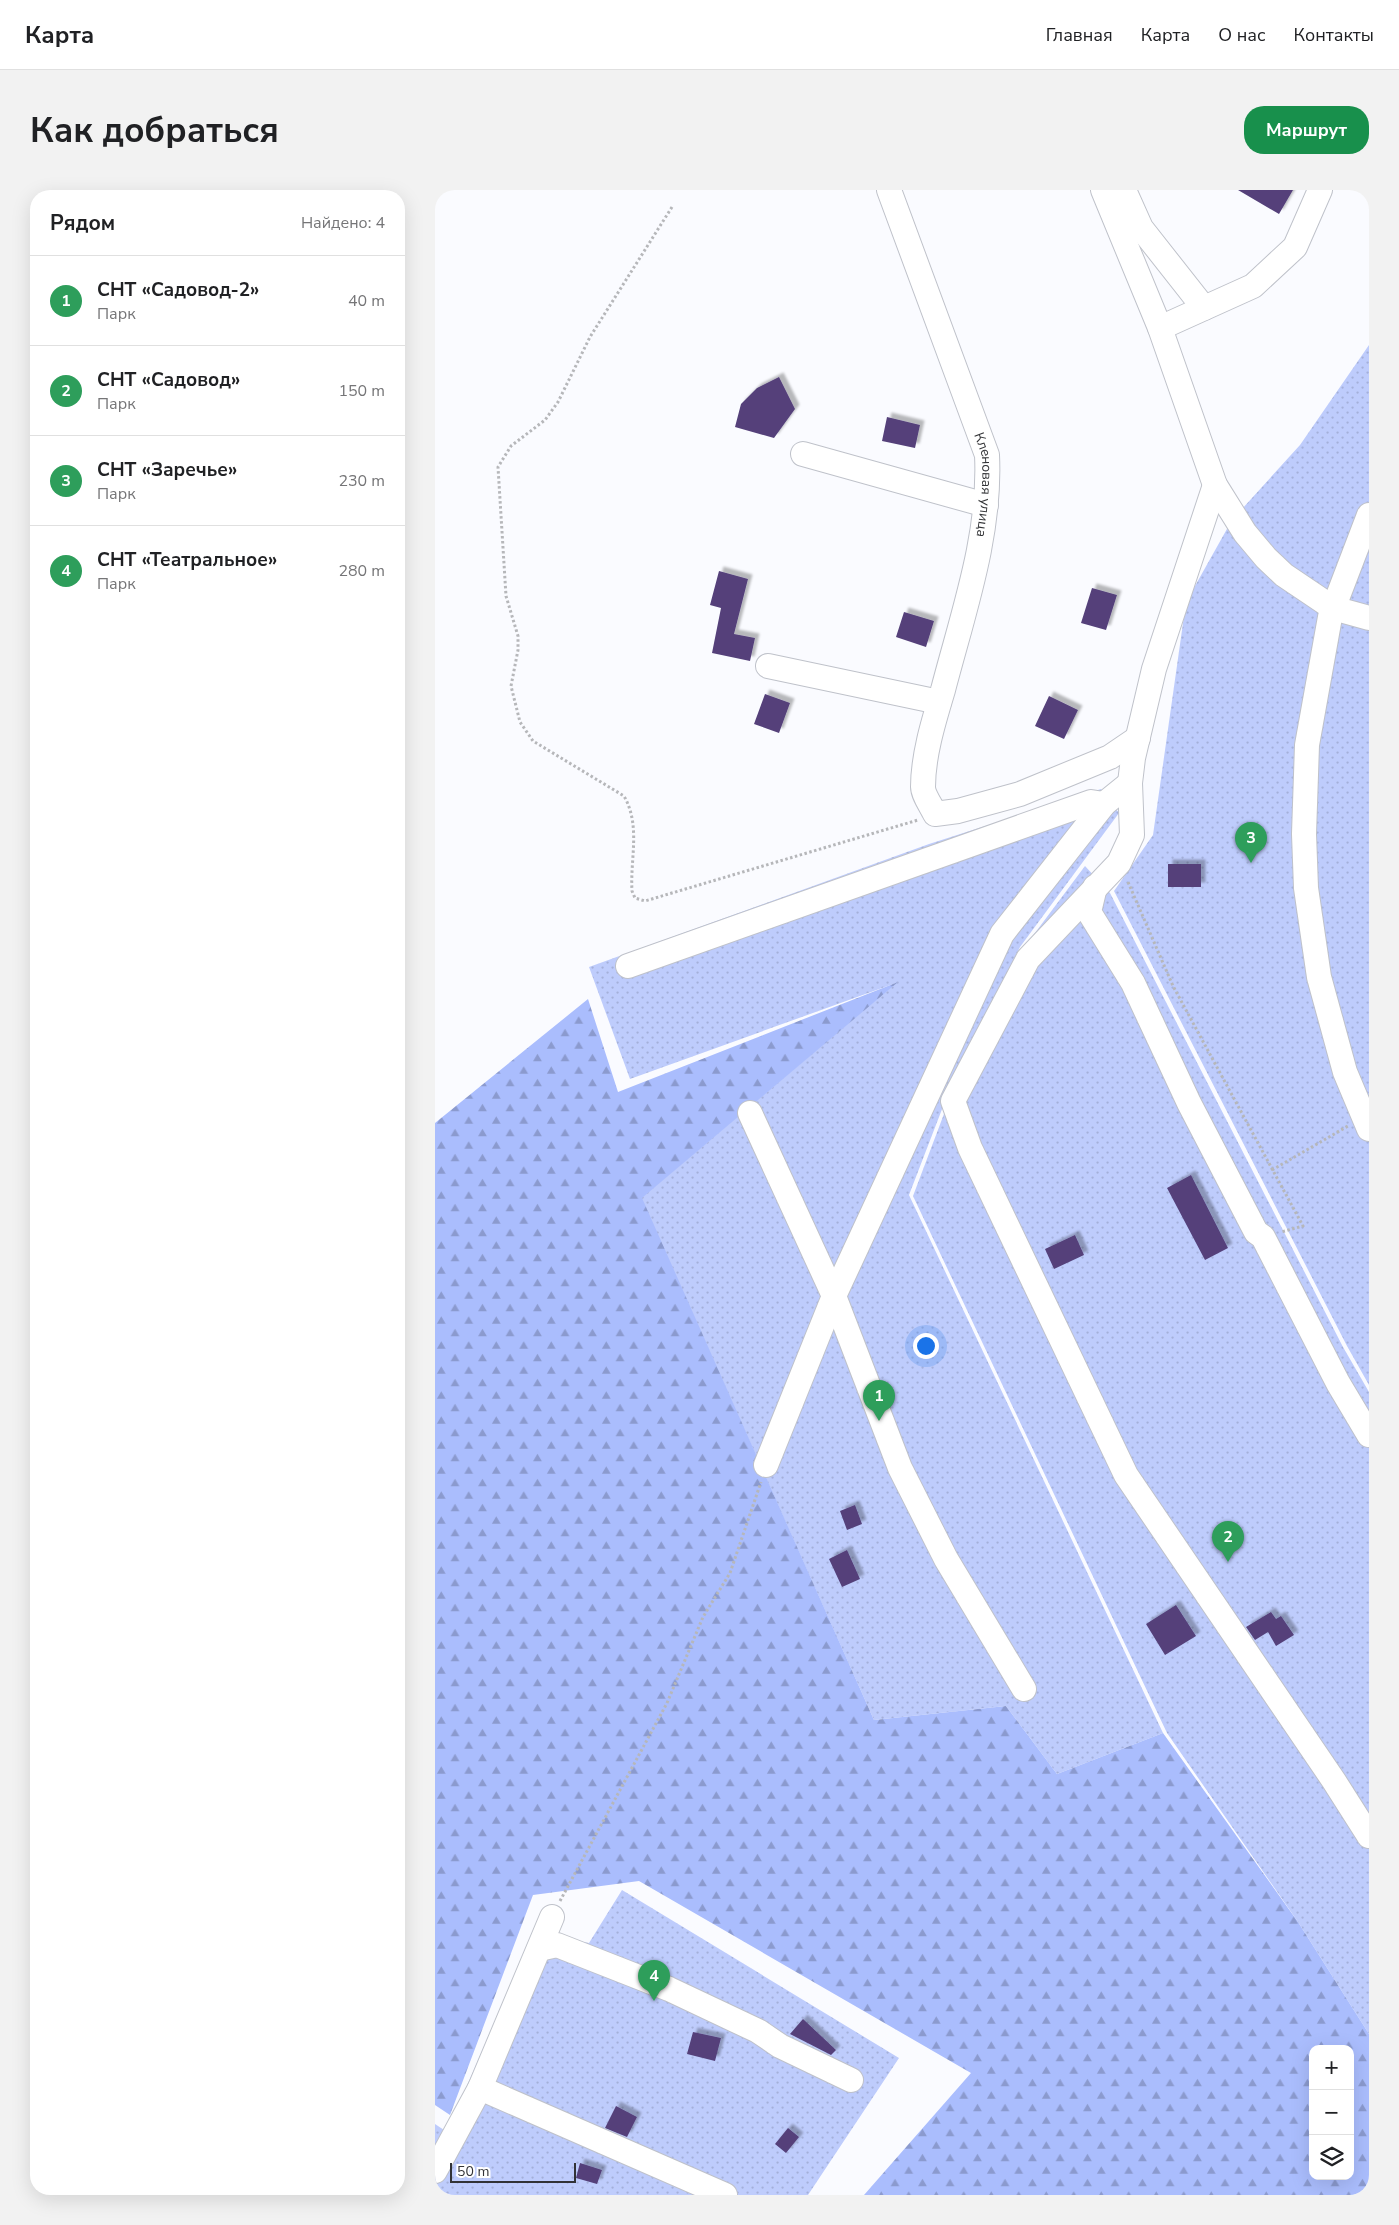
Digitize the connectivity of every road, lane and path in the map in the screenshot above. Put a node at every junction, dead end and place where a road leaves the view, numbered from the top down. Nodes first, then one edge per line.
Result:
1 (889, 190) edge
2 (1103, 190) edge
3 (1124, 190) edge
4 (1320, 190) edge
5 (672, 207) dead end
6 (1204, 308) junction
7 (1160, 328) junction
8 (803, 454) dead end
9 (1215, 485) junction
10 (986, 505) junction
11 (1369, 515) edge
12 (1333, 608) junction
13 (1369, 618) edge
14 (768, 666) dead end
15 (939, 702) junction
16 (1138, 738) junction
17 (1130, 783) junction
18 (1104, 804) junction
19 (935, 814) junction
20 (1119, 863) junction
21 (1096, 886) junction
22 (628, 966) dead end
23 (750, 1114) dead end
24 (1366, 1123) edge
25 (1272, 1170) junction
26 (1263, 1237) junction
27 (834, 1296) junction
28 (1369, 1436) edge
29 (767, 1465) joint
30 (1024, 1689) dead end
31 (1369, 1836) edge
32 (553, 1917) joint
33 (539, 1948) junction
34 (851, 2080) dead end
35 (480, 2088) junction
36 (435, 2171) edge
37 (725, 2195) edge

1 - 10 street, Кленовая улица
2 - 7 street
3 - 6 street
4 - 6 street
5 - 19 path
6 - 7 street
7 - 9 street
8 - 10 street
9 - 12 street
9 - 16 street
10 - 15 street, Кленовая улица
11 - 12 street
12 - 13 street
12 - 24 street
14 - 15 street
15 - 19 street, Кленовая улица
16 - 17 street
16 - 19 street
17 - 18 street
17 - 20 street
18 - 22 street
18 - 27 street
20 - 21 street
20 - 25 path
21 - 26 street
21 - 31 street
23 - 27 street
24 - 25 path
25 - 26 path
26 - 28 street
27 - 29 street
27 - 30 street
29 - 32 path
32 - 33 street
33 - 34 street
33 - 35 street
35 - 36 street
35 - 37 street

